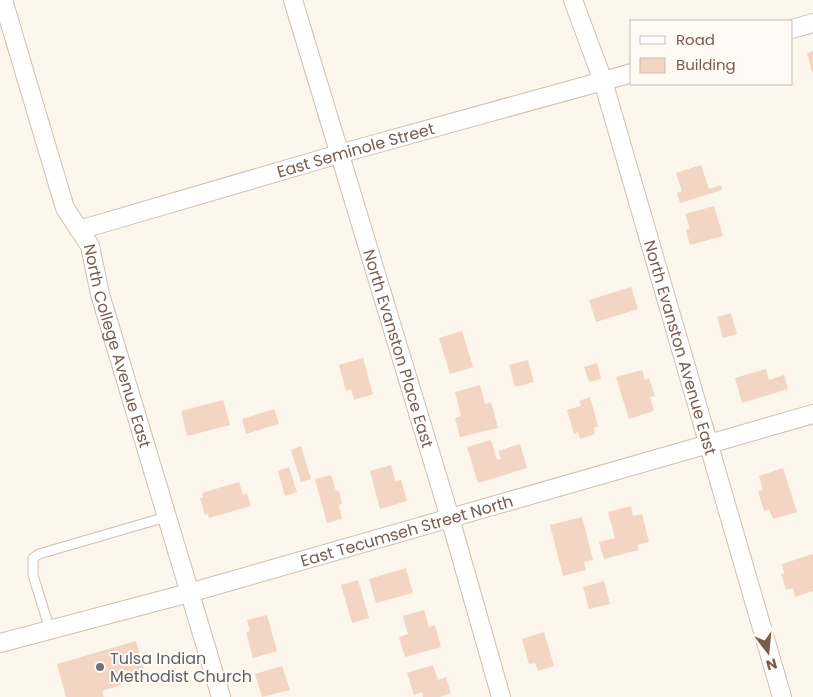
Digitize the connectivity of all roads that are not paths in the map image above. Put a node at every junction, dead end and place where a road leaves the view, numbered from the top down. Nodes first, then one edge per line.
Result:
1 (3, 0) edge
2 (293, 0) edge
3 (573, 0) edge
4 (813, 23) edge
5 (793, 29) edge
6 (630, 74) edge
7 (603, 81) junction
8 (339, 154) junction
9 (79, 230) junction
10 (813, 414) edge
11 (710, 445) junction
12 (166, 517) junction
13 (450, 518) junction
14 (189, 593) junction
15 (50, 630) junction
16 (0, 643) edge
17 (221, 697) edge
18 (501, 697) edge
19 (782, 697) edge

1 - 9 street, North College Avenue East
2 - 8 street, North Evanston Place East
3 - 7 street, North Evanston Avenue East
4 - 5 street
6 - 7 street, East Seminole Street
7 - 8 street, East Seminole Street
7 - 11 street, North Evanston Avenue East
8 - 9 street, East Seminole Street
8 - 13 street, North Evanston Place East
9 - 12 street, North College Avenue East
10 - 11 street, East Tecumseh Street North
11 - 13 street, East Tecumseh Street North
11 - 19 street, North Evanston Avenue East
12 - 14 street, North College Avenue East
12 - 15 lane
13 - 14 street, East Tecumseh Street North
13 - 18 street, North Evanston Place East
14 - 15 street, East Tecumseh Street North
14 - 17 street, North College Avenue East
15 - 16 street, East Tecumseh Street North

